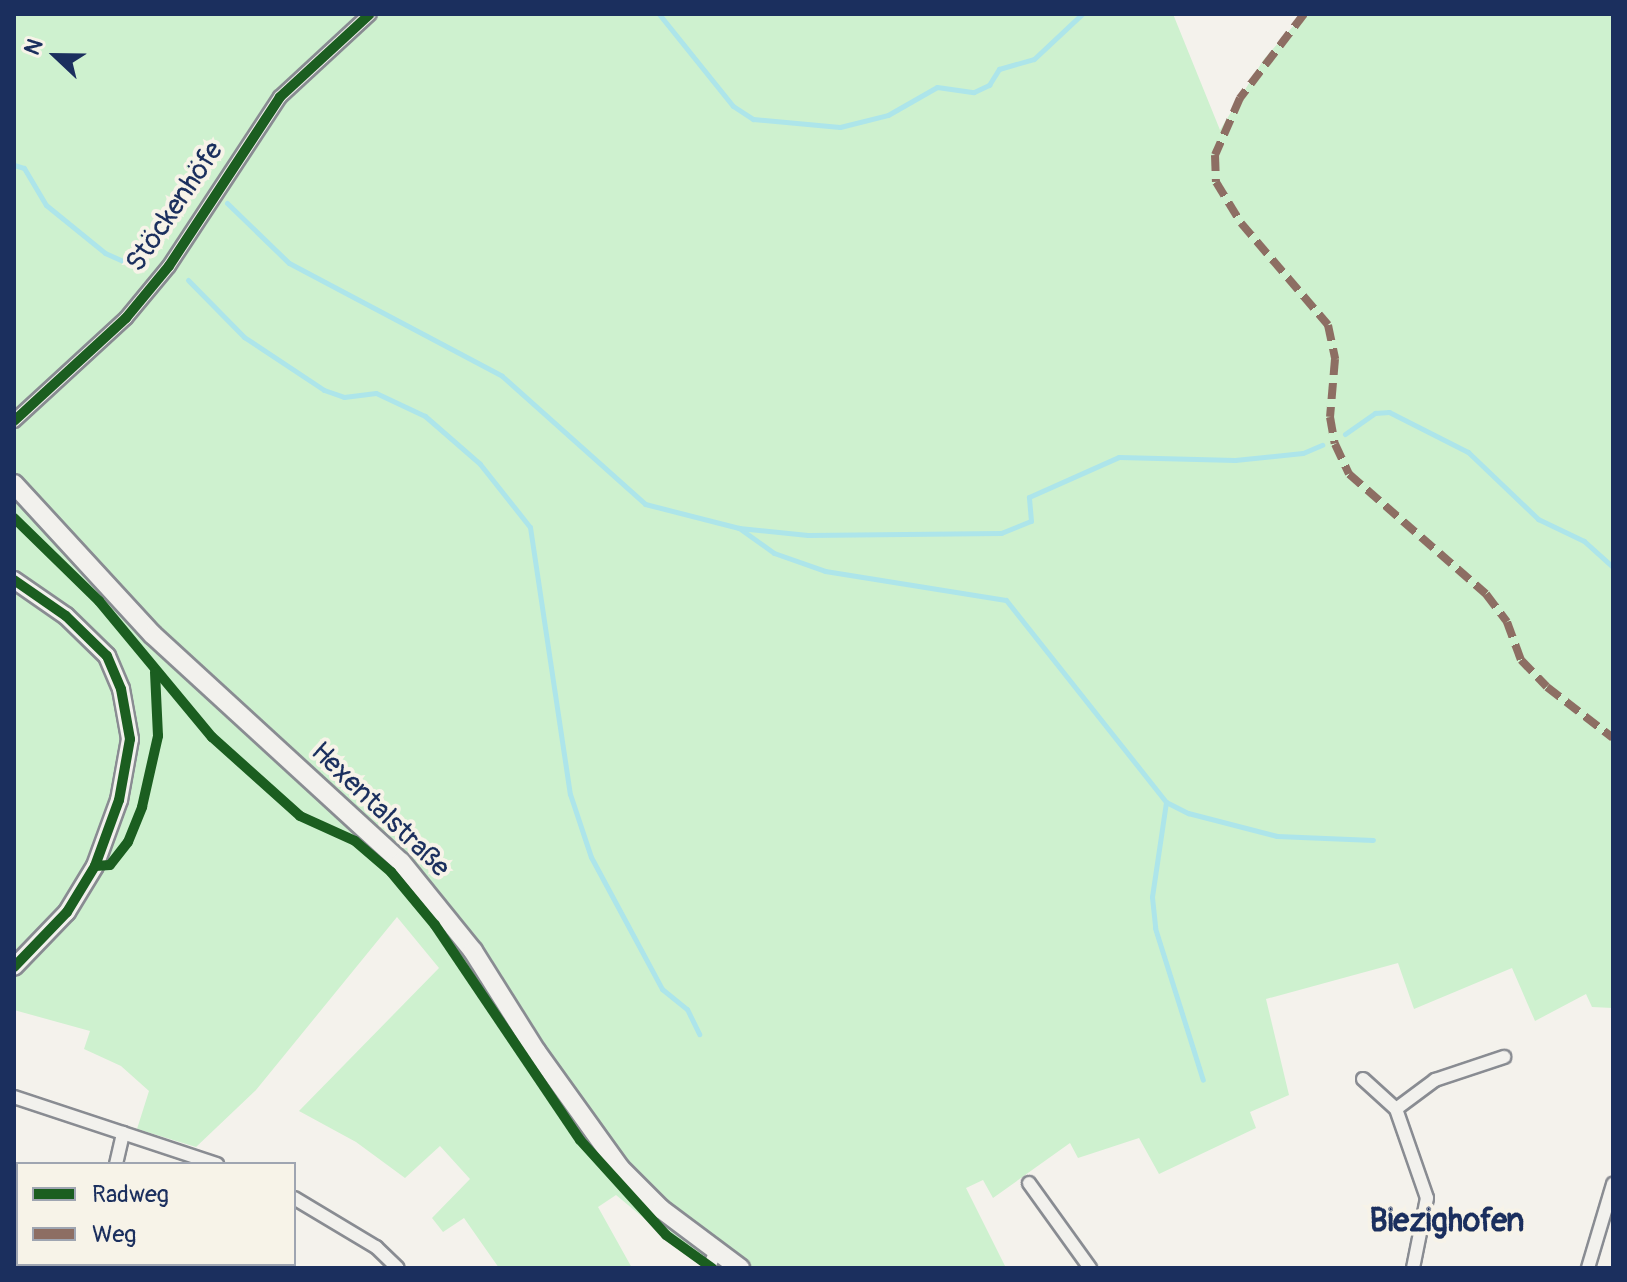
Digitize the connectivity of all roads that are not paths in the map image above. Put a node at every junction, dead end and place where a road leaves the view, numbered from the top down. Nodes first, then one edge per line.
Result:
1 (370, 14) edge
2 (14, 421) edge
3 (14, 484) edge
4 (14, 580) edge
5 (14, 967) edge
6 (1504, 1057) dead end
7 (1363, 1079) dead end
8 (14, 1097) edge
9 (1396, 1109) junction
10 (123, 1133) junction
11 (116, 1162) edge
12 (211, 1162) edge
13 (1029, 1183) dead end
14 (1613, 1184) edge
15 (296, 1199) edge
16 (712, 1260) edge
17 (398, 1268) edge
18 (740, 1268) edge
19 (1090, 1268) edge
20 (1413, 1268) edge
21 (1588, 1268) edge

1 - 2 street, Stöckenhöfe
3 - 16 main road, Hexentalstraße
4 - 5 street
6 - 9 street
7 - 9 street
8 - 10 street
9 - 20 street
10 - 11 street
10 - 12 street
13 - 19 street
14 - 21 street
15 - 17 street
16 - 18 main road, Hexentalstraße

